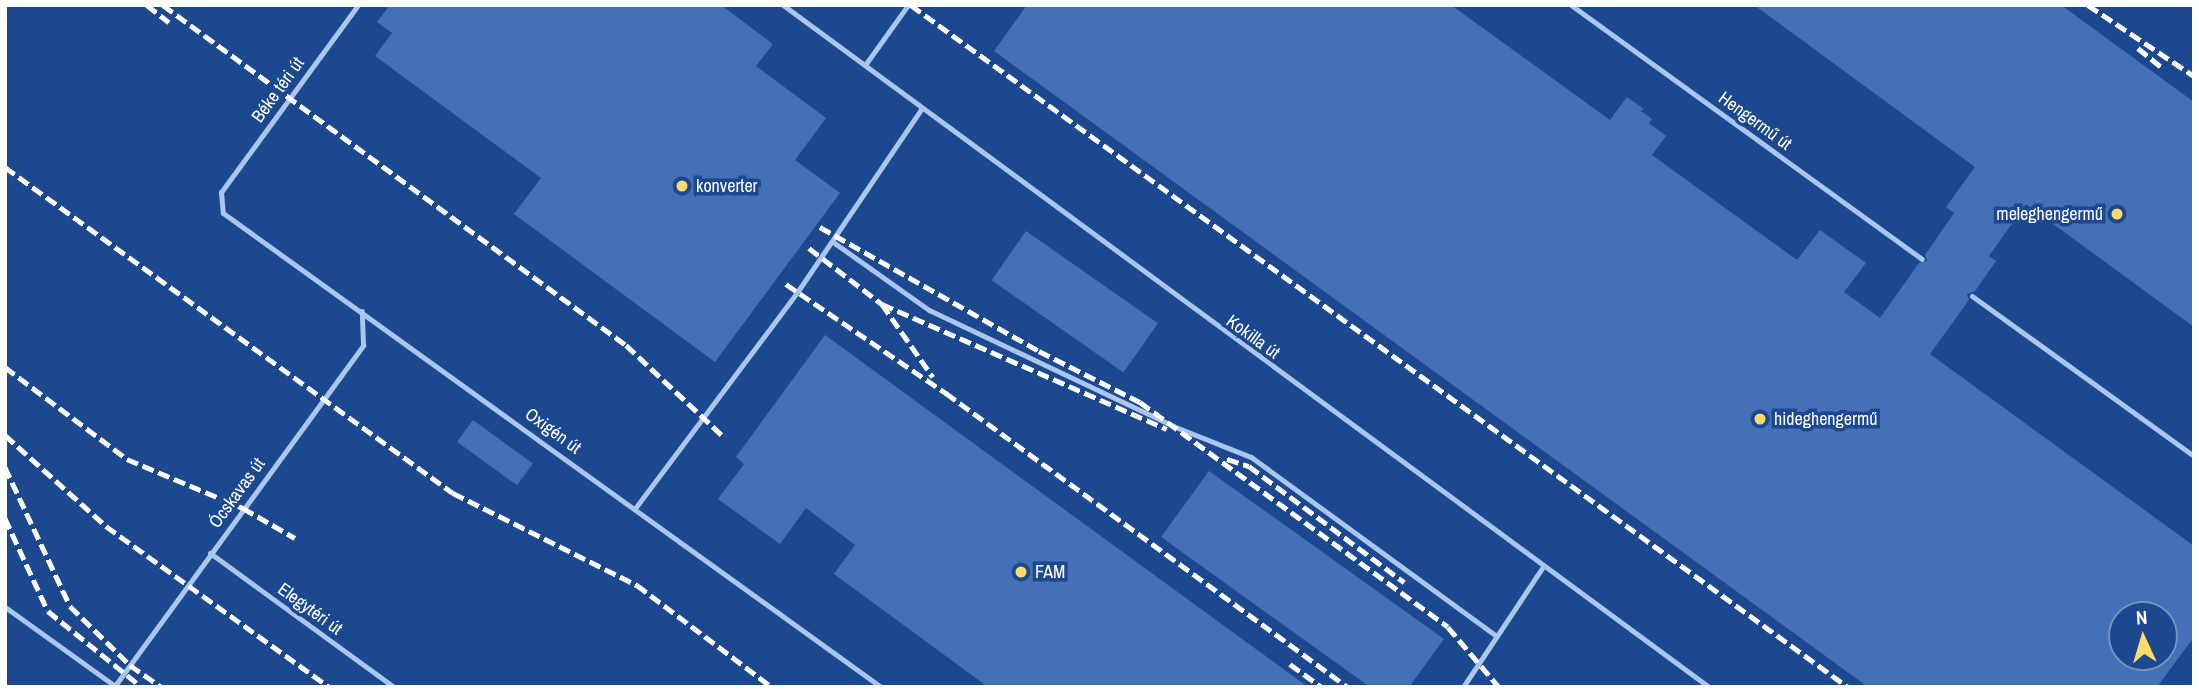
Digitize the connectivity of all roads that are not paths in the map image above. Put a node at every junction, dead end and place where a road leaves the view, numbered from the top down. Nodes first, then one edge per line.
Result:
1 (358, 5) edge
2 (783, 5) edge
3 (908, 5) edge
4 (1571, 5) edge
5 (865, 65) junction
6 (921, 108) junction
7 (221, 192) joint
8 (833, 242) junction
9 (1922, 259) dead end
10 (1972, 296) dead end
11 (362, 311) junction
12 (2194, 456) edge
13 (636, 507) junction
14 (210, 553) junction
15 (1542, 568) junction
16 (5, 607) edge
17 (1495, 635) junction
18 (115, 686) edge
19 (394, 687) edge
20 (881, 687) edge
21 (1463, 687) edge
22 (1709, 687) edge

1 - 7 lane, Béke téri út
2 - 5 lane, Kokilla út
3 - 5 lane
4 - 9 lane, Hengermű út
5 - 6 lane, Kokilla út
6 - 8 lane
6 - 15 lane, Kokilla út
7 - 11 lane, Oxigén út
8 - 13 lane
8 - 17 lane
10 - 12 lane
11 - 13 lane, Oxigén út
11 - 14 lane, Ócskavas út
13 - 20 lane, Oxigén út
14 - 18 lane, Ócskavas út
14 - 19 lane, Elegytéri út
15 - 17 lane
15 - 22 lane, Kokilla út
16 - 18 lane
17 - 21 lane

